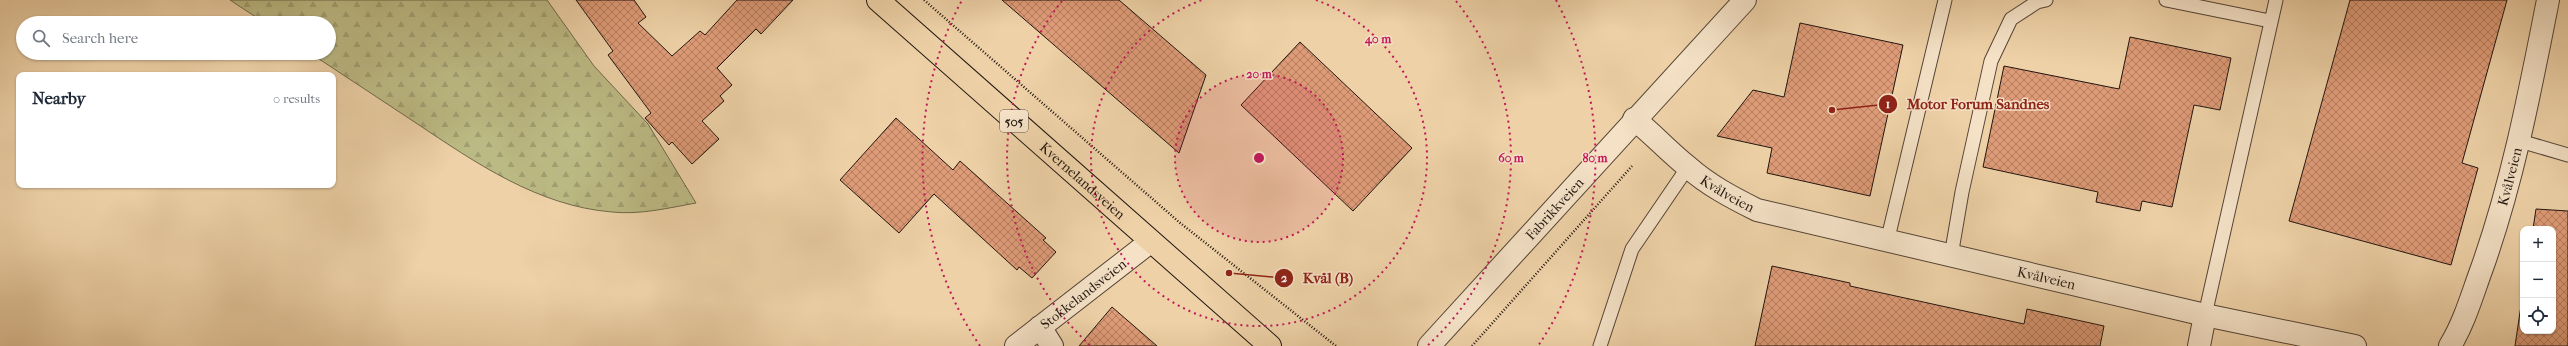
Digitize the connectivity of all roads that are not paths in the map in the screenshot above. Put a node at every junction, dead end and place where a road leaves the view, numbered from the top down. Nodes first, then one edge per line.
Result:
1 (878, 0) edge
2 (1745, 0) edge
3 (1945, 0) edge
4 (2046, 0) edge
5 (2166, 0) edge
6 (2276, 0) edge
7 (2548, 0) edge
8 (2270, 21) junction
9 (1634, 119) junction
10 (2520, 141) junction
11 (2568, 155) edge
12 (1688, 167) junction
13 (1150, 242) junction
14 (1887, 242) junction
15 (1951, 256) junction
16 (2205, 315) junction
17 (1040, 327) junction
18 (1016, 346) edge
19 (1052, 346) edge
20 (1270, 346) edge
21 (1429, 346) edge
22 (1600, 346) edge
23 (2199, 346) edge
24 (2355, 346) edge
25 (2450, 346) edge

1 - 13 main road, Kvernelandsveien / 505
2 - 9 street, Fabrikkveien
3 - 14 lane
4 - 15 lane
5 - 8 lane
6 - 8 lane
7 - 10 street, Kvålveien
8 - 16 lane
9 - 12 street, Kvålveien
9 - 21 street, Fabrikkveien
10 - 11 lane
10 - 25 street, Kvålveien
12 - 14 street, Kvålveien
12 - 22 lane
13 - 17 street, Stokkelandsveien
13 - 20 main road, Kvernelandsveien / 505
14 - 15 street, Kvålveien
15 - 16 street, Kvålveien
16 - 23 street
16 - 24 street, Kvålveien
17 - 18 street, Stokkelandsveien
17 - 19 street

